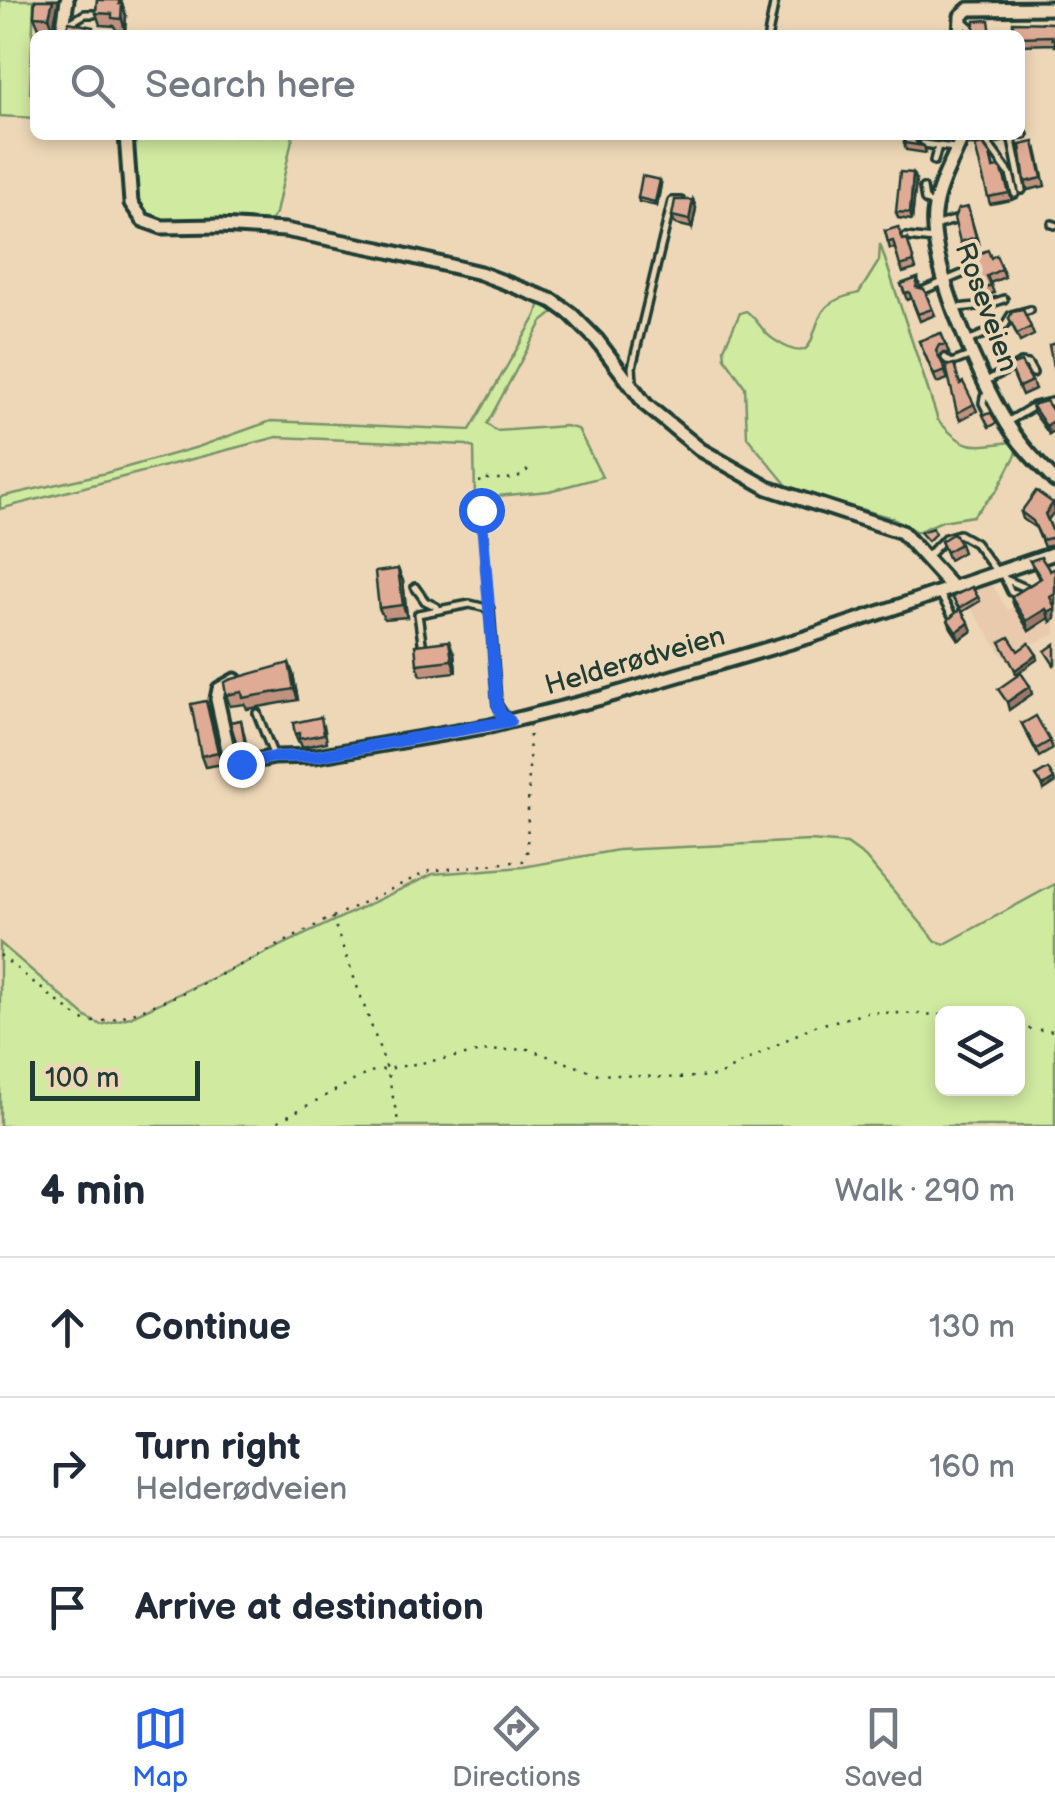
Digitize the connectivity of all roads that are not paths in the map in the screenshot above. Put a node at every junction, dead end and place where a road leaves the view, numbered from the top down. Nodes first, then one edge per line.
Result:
1 (67, 0) edge
2 (775, 0) edge
3 (1055, 8) edge
4 (94, 14) edge
5 (960, 20) junction
6 (62, 30) edge
7 (65, 30) edge
8 (769, 30) edge
9 (960, 30) edge
10 (971, 30) edge
11 (126, 140) edge
12 (998, 140) edge
13 (1012, 140) edge
14 (960, 141) edge
15 (923, 144) edge
16 (984, 144) junction
17 (938, 146) junction
18 (934, 161) dead end
19 (923, 188) dead end
20 (694, 202) edge
21 (935, 206) junction
22 (955, 220) edge
23 (934, 225) junction
24 (906, 237) edge
25 (934, 240) junction
26 (962, 274) dead end
27 (946, 283) junction
28 (924, 290) edge
29 (1004, 299) dead end
30 (954, 308) junction
31 (1030, 310) dead end
32 (968, 341) junction
33 (974, 354) junction
34 (945, 358) edge
35 (1034, 373) dead end
36 (989, 387) junction
37 (633, 390) junction
38 (1055, 401) edge
39 (988, 413) edge
40 (1007, 423) junction
41 (1055, 480) edge
42 (1055, 554) edge
43 (927, 557) junction
44 (1002, 576) junction
45 (415, 587) dead end
46 (952, 587) junction
47 (939, 592) junction
48 (439, 609) junction
49 (954, 620) edge
50 (423, 651) edge
51 (245, 677) edge
52 (257, 713) dead end
53 (510, 721) junction
54 (274, 757) junction

1 - 6 street
2 - 8 lane
3 - 5 street
4 - 7 lane
5 - 9 street
5 - 10 lane
11 - 37 street
12 - 16 lane
13 - 16 lane
14 - 16 lane
14 - 17 lane
14 - 21 street, Roseveien
15 - 17 lane
17 - 18 lane
19 - 21 lane
20 - 37 lane
21 - 23 street, Roseveien
22 - 23 lane
23 - 25 street, Roseveien
24 - 25 lane
25 - 27 street, Roseveien
26 - 27 lane
27 - 28 lane
27 - 30 street, Roseveien
29 - 30 lane
30 - 32 street, Roseveien
31 - 32 lane
32 - 33 street, Roseveien
33 - 34 lane
33 - 36 street, Roseveien
35 - 36 lane
36 - 39 lane
36 - 40 street, Roseveien
37 - 43 street
38 - 40 lane
40 - 41 street, Roseveien
42 - 44 street, Helderødveien
43 - 44 lane
43 - 46 street
44 - 46 street, Helderødveien
45 - 48 lane
46 - 47 street, Helderødveien
47 - 49 lane
47 - 53 street, Helderødveien
48 - 50 lane
48 - 53 lane
51 - 54 street, Helderødveien
52 - 54 lane
53 - 54 street, Helderødveien

